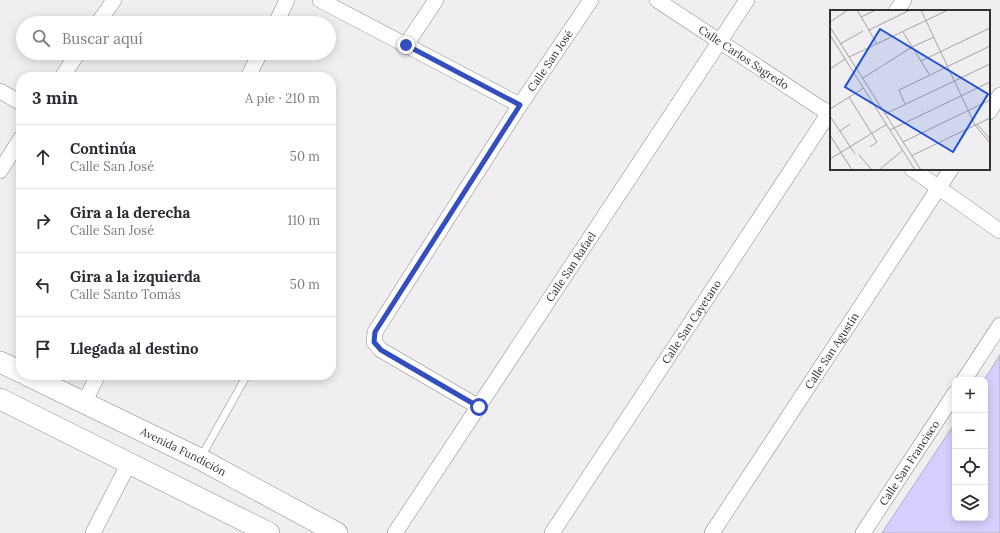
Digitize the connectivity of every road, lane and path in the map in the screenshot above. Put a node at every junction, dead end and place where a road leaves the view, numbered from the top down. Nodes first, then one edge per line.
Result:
1 (114, 0) edge
2 (287, 0) edge
3 (320, 0) edge
4 (436, 0) edge
5 (591, 0) edge
6 (657, 0) edge
7 (747, 0) edge
8 (904, 0) edge
9 (897, 10) edge
10 (103, 16) edge
11 (279, 16) edge
12 (720, 41) junction
13 (406, 45) junction
14 (73, 60) edge
15 (256, 60) edge
16 (65, 72) edge
17 (250, 72) edge
18 (0, 91) edge
19 (1000, 95) edge
20 (16, 100) edge
21 (520, 105) junction
22 (990, 110) edge
23 (830, 113) edge
24 (16, 146) edge
25 (914, 170) edge
26 (950, 170) edge
27 (0, 171) edge
28 (939, 187) junction
29 (1000, 231) edge
30 (1000, 325) edge
31 (0, 362) edge
32 (16, 370) edge
33 (966, 377) edge
34 (37, 380) edge
35 (96, 380) edge
36 (244, 380) edge
37 (0, 398) edge
38 (952, 398) edge
39 (84, 403) junction
40 (479, 407) junction
41 (200, 459) junction
42 (129, 463) junction
43 (93, 533) edge
44 (269, 533) edge
45 (337, 533) edge
46 (396, 533) edge
47 (552, 533) edge
48 (712, 533) edge
49 (863, 533) edge

1 - 10 street
2 - 11 street
3 - 13 street
4 - 13 street
5 - 21 street, Calle San José
6 - 12 street, Calle Carlos Sagredo
7 - 12 street, Calle San Rafael
8 - 9 street
12 - 23 street, Calle Carlos Sagredo
12 - 40 street, Calle San Rafael
13 - 21 street
14 - 16 street
15 - 17 street
18 - 20 street
19 - 22 street
21 - 40 street, Calle San José
23 - 47 street, Calle San Cayetano
24 - 27 street
25 - 28 street
26 - 28 street, Calle San Agustín
28 - 29 street
28 - 48 street, Calle San Agustín
30 - 33 street
31 - 32 street
34 - 39 street, Avenida Fundición
35 - 39 street
36 - 41 lane
37 - 42 street
38 - 49 street, Calle San Francisco
39 - 41 street, Avenida Fundición
40 - 46 street, Calle San Rafael
41 - 45 street, Avenida Fundición
42 - 43 street
42 - 44 street

